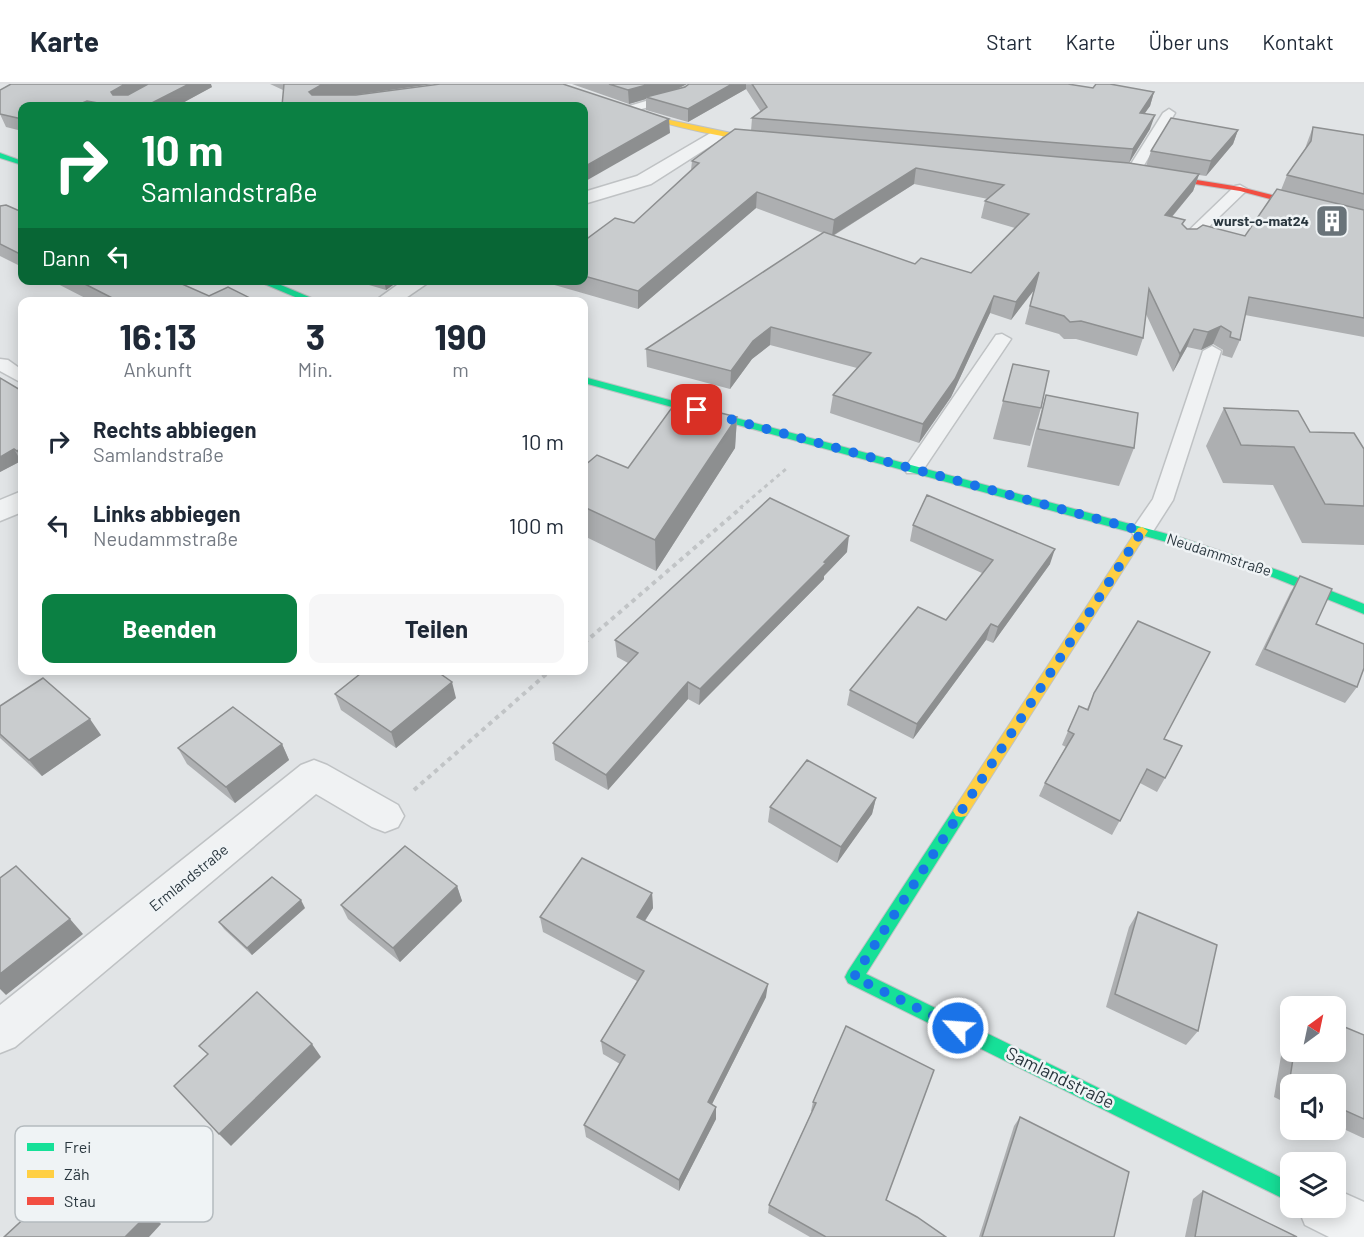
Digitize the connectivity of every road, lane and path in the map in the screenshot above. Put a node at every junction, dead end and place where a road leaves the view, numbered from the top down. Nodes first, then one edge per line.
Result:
1 (549, 84) edge
2 (701, 84) edge
3 (622, 110) junction
4 (1169, 113) dead end
5 (714, 136) junction
6 (780, 142) edge
7 (0, 155) edge
8 (18, 159) edge
9 (1128, 172) joint
10 (1240, 189) junction
11 (588, 197) edge
12 (1364, 221) edge
13 (1186, 242) edge
14 (272, 285) edge
15 (412, 285) edge
16 (304, 297) edge
17 (392, 297) edge
18 (1002, 339) dead end
19 (1212, 351) edge
20 (2, 364) dead end
21 (18, 375) edge
22 (588, 381) edge
23 (815, 442) junction
24 (914, 469) junction
25 (18, 502) edge
26 (0, 512) edge
27 (1142, 531) junction
28 (1364, 609) edge
29 (588, 640) edge
30 (545, 675) edge
31 (385, 816) joint
32 (0, 1032) edge
33 (1280, 1187) edge
34 (1343, 1218) edge
35 (1364, 1228) edge

1 - 3 street
2 - 3 lane
3 - 5 street
4 - 9 lane
5 - 6 street
5 - 11 street
7 - 8 street
9 - 10 street
10 - 12 street
10 - 13 lane
14 - 16 street
15 - 17 street
18 - 24 lane
19 - 27 lane
20 - 21 lane
22 - 23 street, Neudammstraße
23 - 24 street, Neudammstraße
23 - 29 path
24 - 27 street, Neudammstraße
25 - 26 street
27 - 28 street, Neudammstraße
27 - 33 street, Samlandstraße
30 - 31 path
31 - 32 street, Ermlandstraße
34 - 35 street

